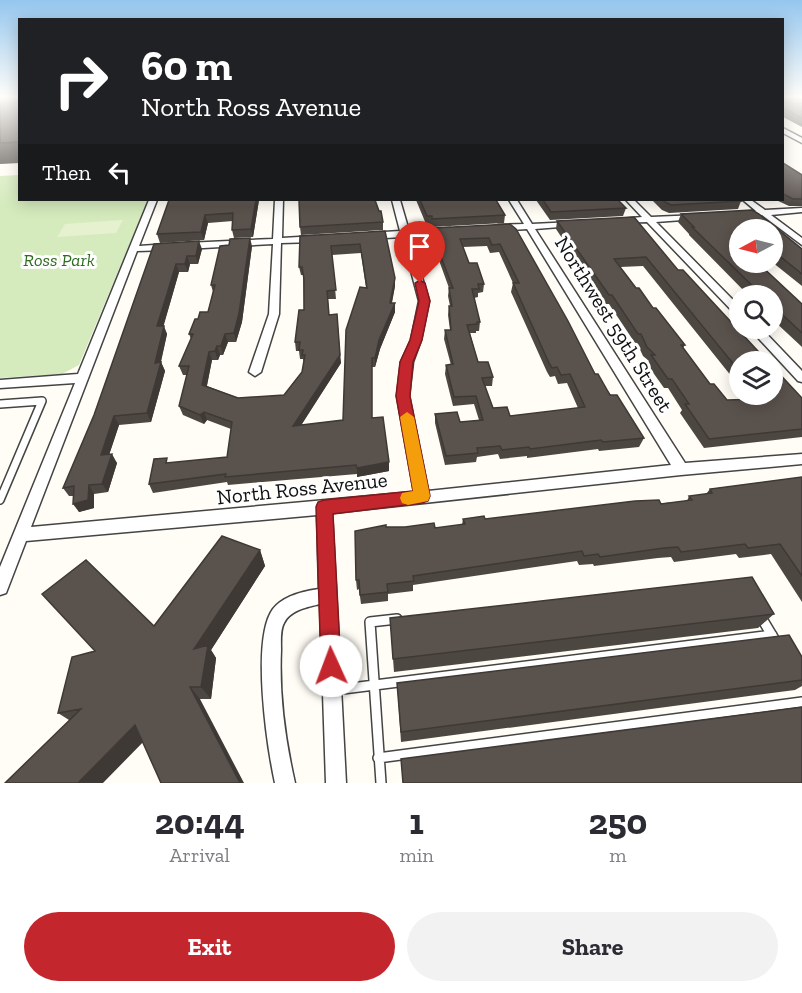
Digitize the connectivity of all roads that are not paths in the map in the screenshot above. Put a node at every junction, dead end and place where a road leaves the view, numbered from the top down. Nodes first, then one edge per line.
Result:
1 (787, 133) edge
2 (802, 141) edge
3 (153, 201) edge
4 (279, 201) edge
5 (396, 201) edge
6 (514, 201) edge
7 (631, 201) edge
8 (748, 201) edge
9 (802, 210) edge
10 (764, 213) junction
11 (729, 215) edge
12 (706, 216) edge
13 (649, 219) junction
14 (613, 221) edge
15 (577, 224) edge
16 (530, 226) junction
17 (485, 229) edge
18 (462, 230) edge
19 (406, 233) junction
20 (359, 236) edge
21 (324, 238) edge
22 (277, 241) junction
23 (802, 242) edge
24 (133, 249) junction
25 (729, 302) edge
26 (765, 339) edge
27 (255, 372) dead end
28 (82, 378) junction
29 (802, 378) edge
30 (0, 384) edge
31 (0, 405) edge
32 (802, 459) edge
33 (681, 469) junction
34 (422, 496) junction
35 (0, 500) edge
36 (324, 507) junction
37 (20, 535) junction
38 (0, 587) edge
39 (328, 595) junction
40 (755, 607) edge
41 (405, 618) edge
42 (772, 635) junction
43 (782, 652) edge
44 (373, 686) junction
45 (332, 690) junction
46 (802, 702) edge
47 (378, 758) junction
48 (285, 783) edge
49 (336, 783) edge
50 (381, 783) edge

1 - 2 street
3 - 24 street
4 - 22 street
5 - 19 street
6 - 16 street, Northwest 59th Street
7 - 13 street
8 - 10 street
9 - 10 street
10 - 11 street
10 - 23 street
12 - 13 street
13 - 14 street
13 - 25 street
15 - 16 street
16 - 17 street
16 - 33 street, Northwest 59th Street
18 - 19 street
19 - 20 street
19 - 34 street
21 - 22 street
22 - 24 street
22 - 27 street
24 - 28 street
26 - 29 street
28 - 30 street
28 - 37 street
31 - 35 lane
32 - 33 street, North Ross Avenue
33 - 34 street, North Ross Avenue
34 - 36 street, North Ross Avenue
36 - 37 street, North Ross Avenue
36 - 39 street
37 - 38 street
39 - 45 street
39 - 48 street
40 - 42 lane
41 - 44 lane
42 - 43 lane
42 - 44 lane
44 - 45 lane
44 - 47 lane
45 - 49 street
46 - 47 lane
47 - 50 lane

